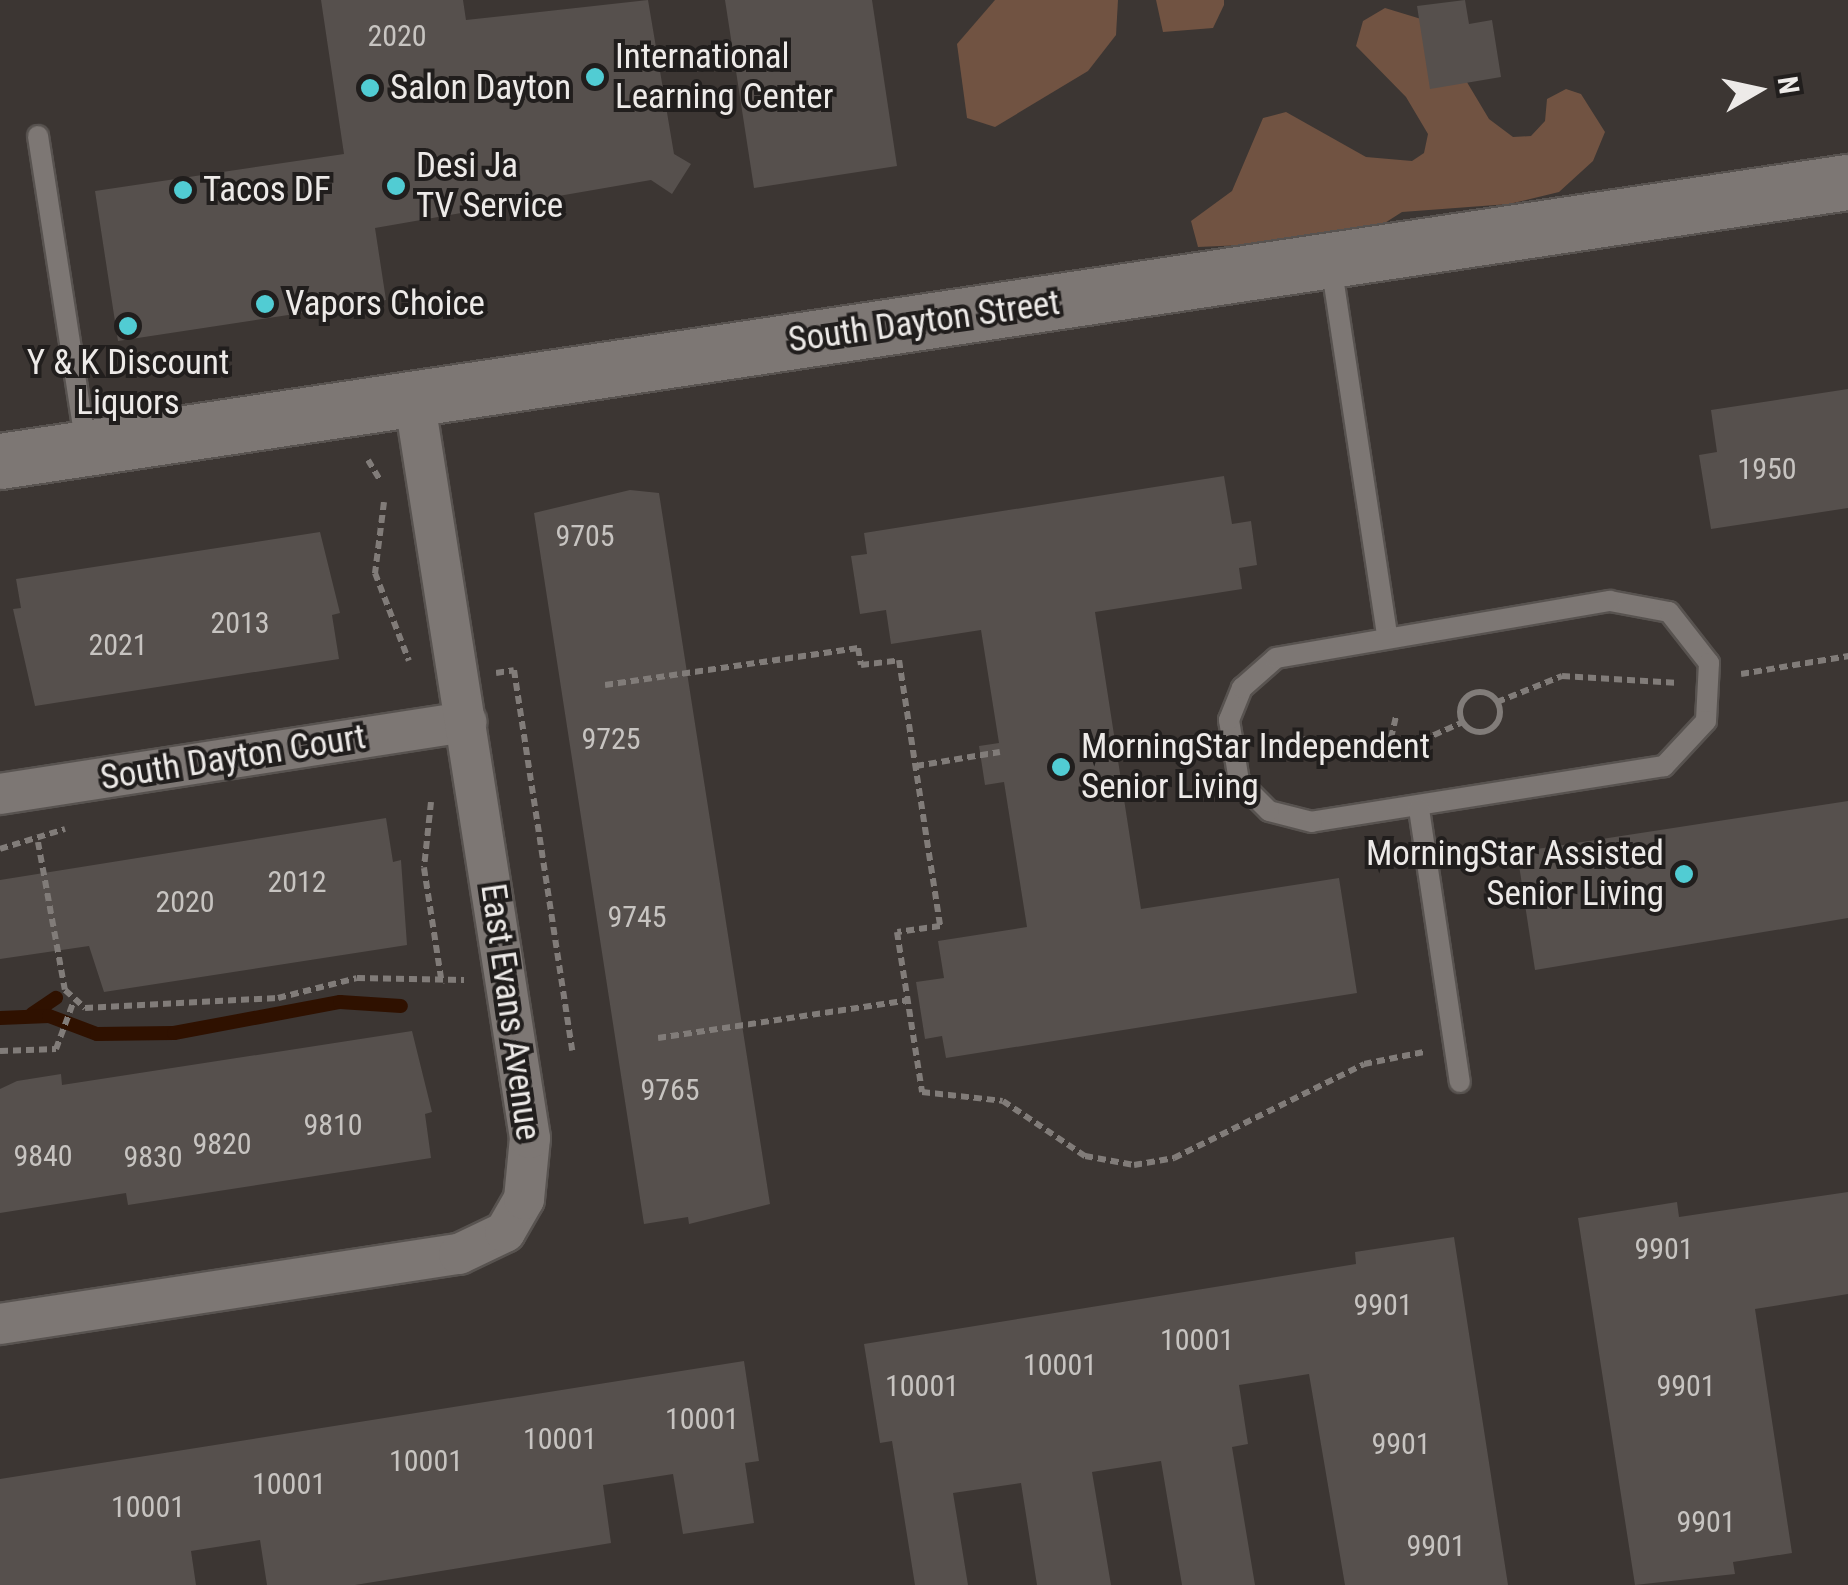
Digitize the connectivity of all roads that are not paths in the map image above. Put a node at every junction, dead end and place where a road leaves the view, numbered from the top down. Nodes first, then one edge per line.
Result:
1 (38, 136) dead end
2 (1848, 182) edge
3 (1331, 264) junction
4 (414, 398) junction
5 (86, 448) junction
6 (0, 461) edge
7 (1388, 634) junction
8 (466, 722) junction
9 (0, 794) edge
10 (1419, 809) junction
11 (1460, 1082) dead end
12 (0, 1324) edge

1 - 5 lane
2 - 3 street, South Dayton Street
3 - 4 street, South Dayton Street
3 - 7 lane
4 - 5 street, South Dayton Street
4 - 8 street, East Evans Avenue
5 - 6 street, South Dayton Street
7 - 10 lane
7 - 10 lane
8 - 9 street, South Dayton Court
8 - 12 street, East Evans Avenue
10 - 11 lane

